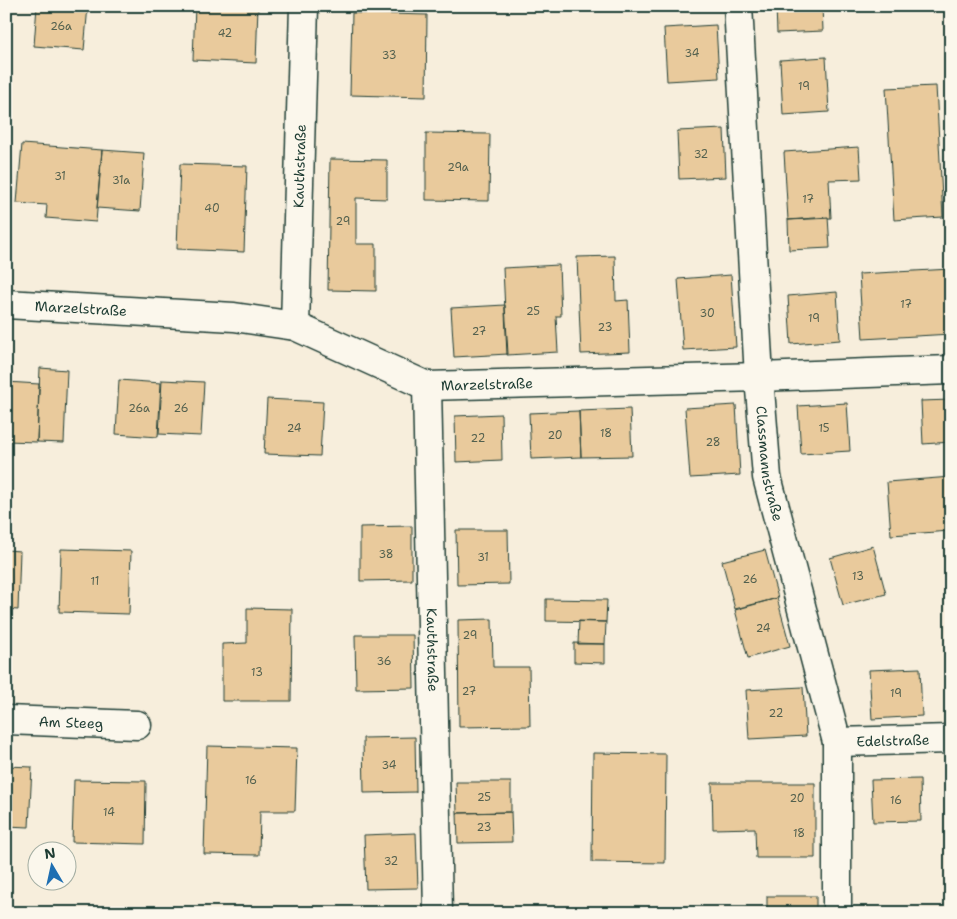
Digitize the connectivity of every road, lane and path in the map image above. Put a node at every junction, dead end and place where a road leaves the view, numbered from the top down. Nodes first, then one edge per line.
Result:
1 (304, 6) edge
2 (738, 6) edge
3 (6, 304) edge
4 (295, 326) junction
5 (951, 370) edge
6 (759, 377) junction
7 (427, 386) junction
8 (6, 720) edge
9 (137, 725) dead end
10 (951, 739) edge
11 (837, 742) junction
12 (438, 913) edge
13 (837, 913) edge

1 - 4 street, Kauthstraße
2 - 6 street, Classmannstraße
3 - 4 street, Marzelstraße
4 - 7 street, Marzelstraße
5 - 6 street, Marzelstraße
6 - 7 street, Marzelstraße
6 - 11 street, Classmannstraße
7 - 12 street, Kauthstraße
8 - 9 street, Am Steeg
10 - 11 street, Edelstraße
11 - 13 street, Classmannstraße

